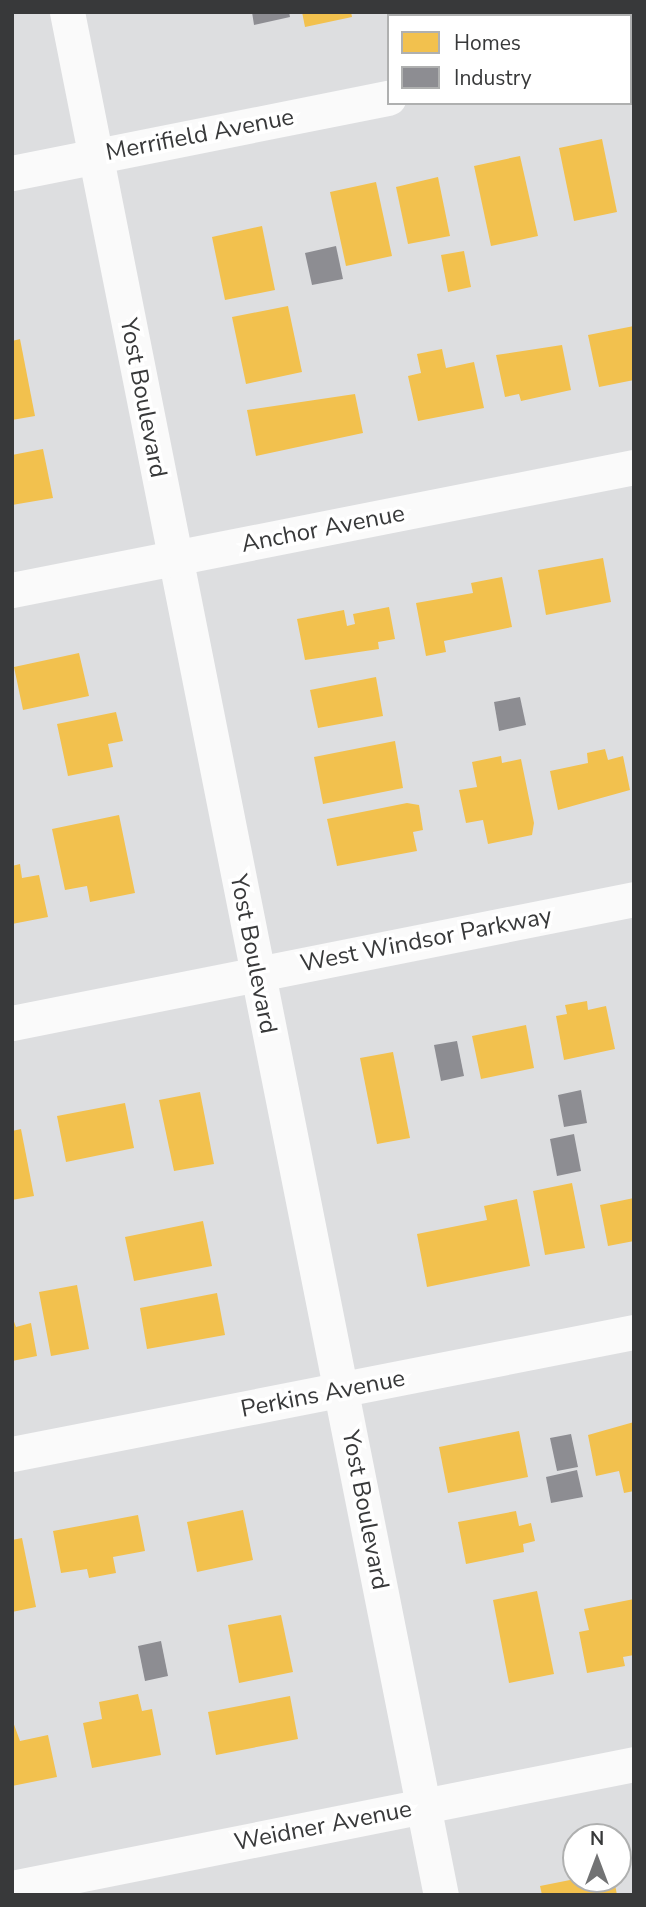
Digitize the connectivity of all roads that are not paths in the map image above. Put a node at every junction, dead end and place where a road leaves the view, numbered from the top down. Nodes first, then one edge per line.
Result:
1 (67, 12) edge
2 (387, 98) edge
3 (95, 156) junction
4 (12, 173) edge
5 (634, 467) edge
6 (175, 558) junction
7 (12, 590) edge
8 (634, 899) edge
9 (256, 974) junction
10 (12, 1023) edge
11 (634, 1332) edge
12 (341, 1391) junction
13 (12, 1454) edge
14 (634, 1764) edge
15 (424, 1806) junction
16 (12, 1888) edge
17 (441, 1895) edge

1 - 3 street, Yost Boulevard
2 - 3 street, Merrifield Avenue
3 - 4 street, Merrifield Avenue
3 - 6 street, Yost Boulevard
5 - 6 street, Anchor Avenue
6 - 7 street, Anchor Avenue
6 - 9 street, Yost Boulevard
8 - 9 street, West Windsor Parkway
9 - 10 street, West Windsor Parkway
9 - 12 street, Yost Boulevard
11 - 12 street, Perkins Avenue
12 - 13 street, Perkins Avenue
12 - 15 street, Yost Boulevard
14 - 15 street, Weidner Avenue
15 - 16 street, Weidner Avenue
15 - 17 street, Yost Boulevard

